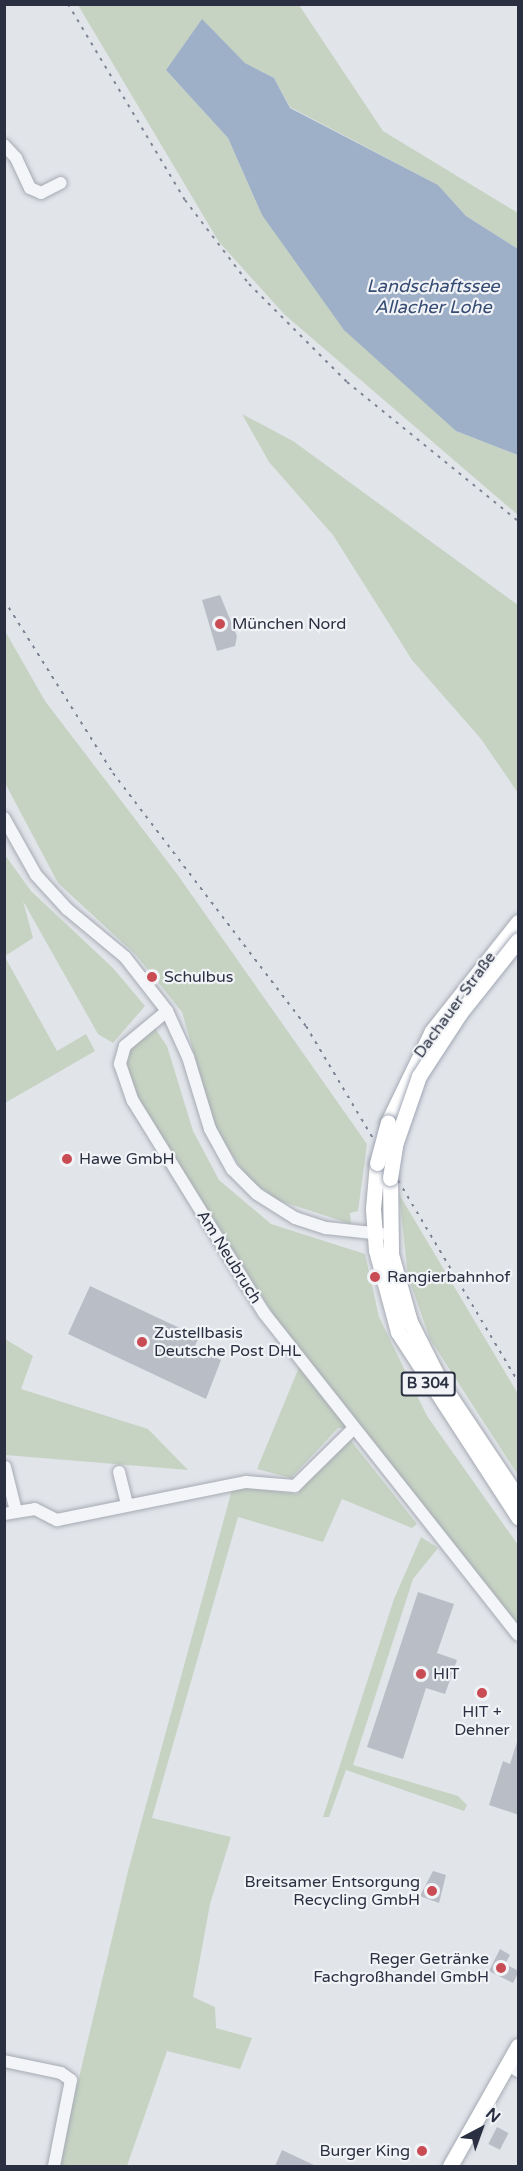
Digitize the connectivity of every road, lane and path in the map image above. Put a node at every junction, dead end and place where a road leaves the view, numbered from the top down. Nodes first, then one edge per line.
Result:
1 (4, 145) edge
2 (61, 183) dead end
3 (4, 818) edge
4 (519, 922) edge
5 (519, 940) edge
6 (167, 1011) junction
7 (382, 1234) junction
8 (353, 1429) junction
9 (4, 1467) edge
10 (119, 1472) dead end
11 (519, 1498) edge
12 (127, 1505) junction
13 (10, 1512) edge
14 (519, 1517) edge
15 (519, 1635) edge
16 (519, 2046) edge
17 (4, 2061) edge
18 (513, 2068) edge
19 (54, 2166) edge
20 (450, 2166) edge

1 - 2 street
3 - 6 street
4 - 7 main road, Dachauer Straße / B 304, bridge
5 - 7 main road, Dachauer Straße / B 304, bridge
6 - 7 street
6 - 8 street, Am Neubruch
7 - 11 main road, Dachauer Straße / B 304
7 - 14 main road, Dachauer Straße / B 304
8 - 12 street
8 - 15 street, Am Neubruch
9 - 13 street
10 - 12 street
12 - 13 street
16 - 18 main road
17 - 19 street
18 - 20 main road

